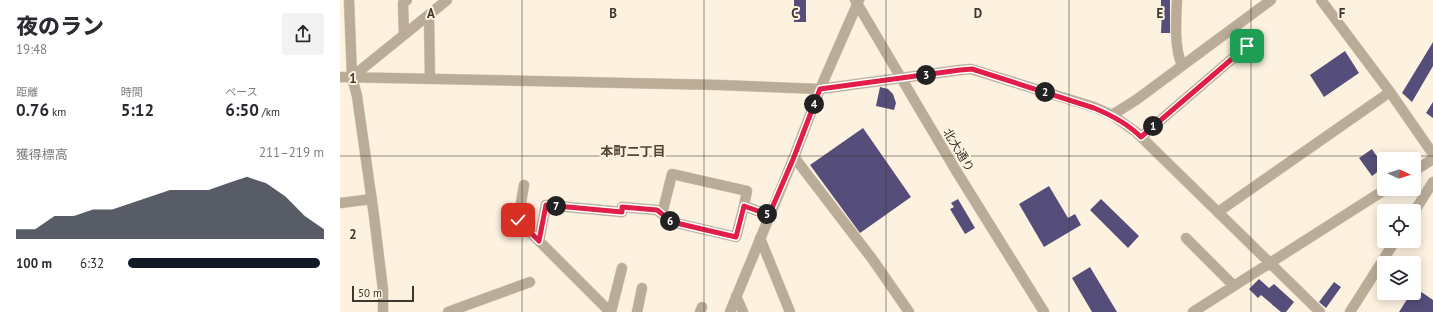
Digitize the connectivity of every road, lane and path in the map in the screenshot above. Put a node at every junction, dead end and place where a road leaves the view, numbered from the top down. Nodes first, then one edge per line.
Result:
1 (349, 0) edge
2 (407, 0) edge
3 (447, 0) edge
4 (1177, 0) edge
5 (1271, 0) edge
6 (1321, 0) edge
7 (857, 1) edge
8 (428, 16) junction
9 (404, 35) junction
10 (1247, 46) dead end
11 (1182, 65) junction
12 (340, 77) edge
13 (352, 77) junction
14 (430, 78) junction
15 (901, 79) junction
16 (820, 89) junction
17 (1390, 92) junction
18 (1112, 115) junction
19 (1141, 137) junction
20 (1433, 154) edge
21 (794, 157) junction
22 (1433, 159) edge
23 (1421, 167) edge
24 (1433, 182) edge
25 (524, 185) dead end
26 (1377, 195) edge
27 (372, 199) junction
28 (340, 203) edge
29 (1419, 204) edge
30 (744, 206) junction
31 (1218, 212) junction
32 (662, 214) junction
33 (769, 215) junction
34 (760, 238) junction
35 (1186, 238) dead end
36 (539, 241) junction
37 (1391, 248) edge
38 (1269, 262) junction
39 (622, 268) dead end
40 (530, 282) dead end
41 (1234, 286) junction
42 (642, 288) dead end
43 (736, 296) junction
44 (382, 312) edge
45 (448, 312) edge
46 (610, 312) edge
47 (637, 312) edge
48 (730, 312) edge
49 (743, 312) edge
50 (790, 312) edge
51 (908, 312) edge
52 (1044, 312) edge
53 (1193, 312) edge
54 (1320, 312) edge
55 (1350, 312) edge

1 - 13 street
2 - 9 street
3 - 8 street
4 - 11 street
5 - 11 street
6 - 17 street
7 - 15 street, 北大通り
7 - 16 street
8 - 9 street
8 - 14 street
9 - 13 street
10 - 19 street
11 - 18 street
12 - 13 street
13 - 14 street
13 - 27 street
14 - 16 street
15 - 16 street
15 - 18 street
15 - 52 street, 北大通り
16 - 21 street
17 - 20 street
17 - 31 street
18 - 19 street
19 - 31 street
21 - 33 street
21 - 51 street
22 - 23 street
24 - 29 street
25 - 36 street
26 - 38 street
27 - 28 street
27 - 44 street
30 - 32 street
30 - 32 street
30 - 33 street
31 - 38 street
32 - 36 street
33 - 34 street
34 - 43 street
34 - 50 street
35 - 41 street
36 - 46 street
37 - 55 street
38 - 41 street
38 - 54 street
39 - 46 street
40 - 45 street
41 - 53 street
42 - 47 street
43 - 48 street
43 - 49 street

